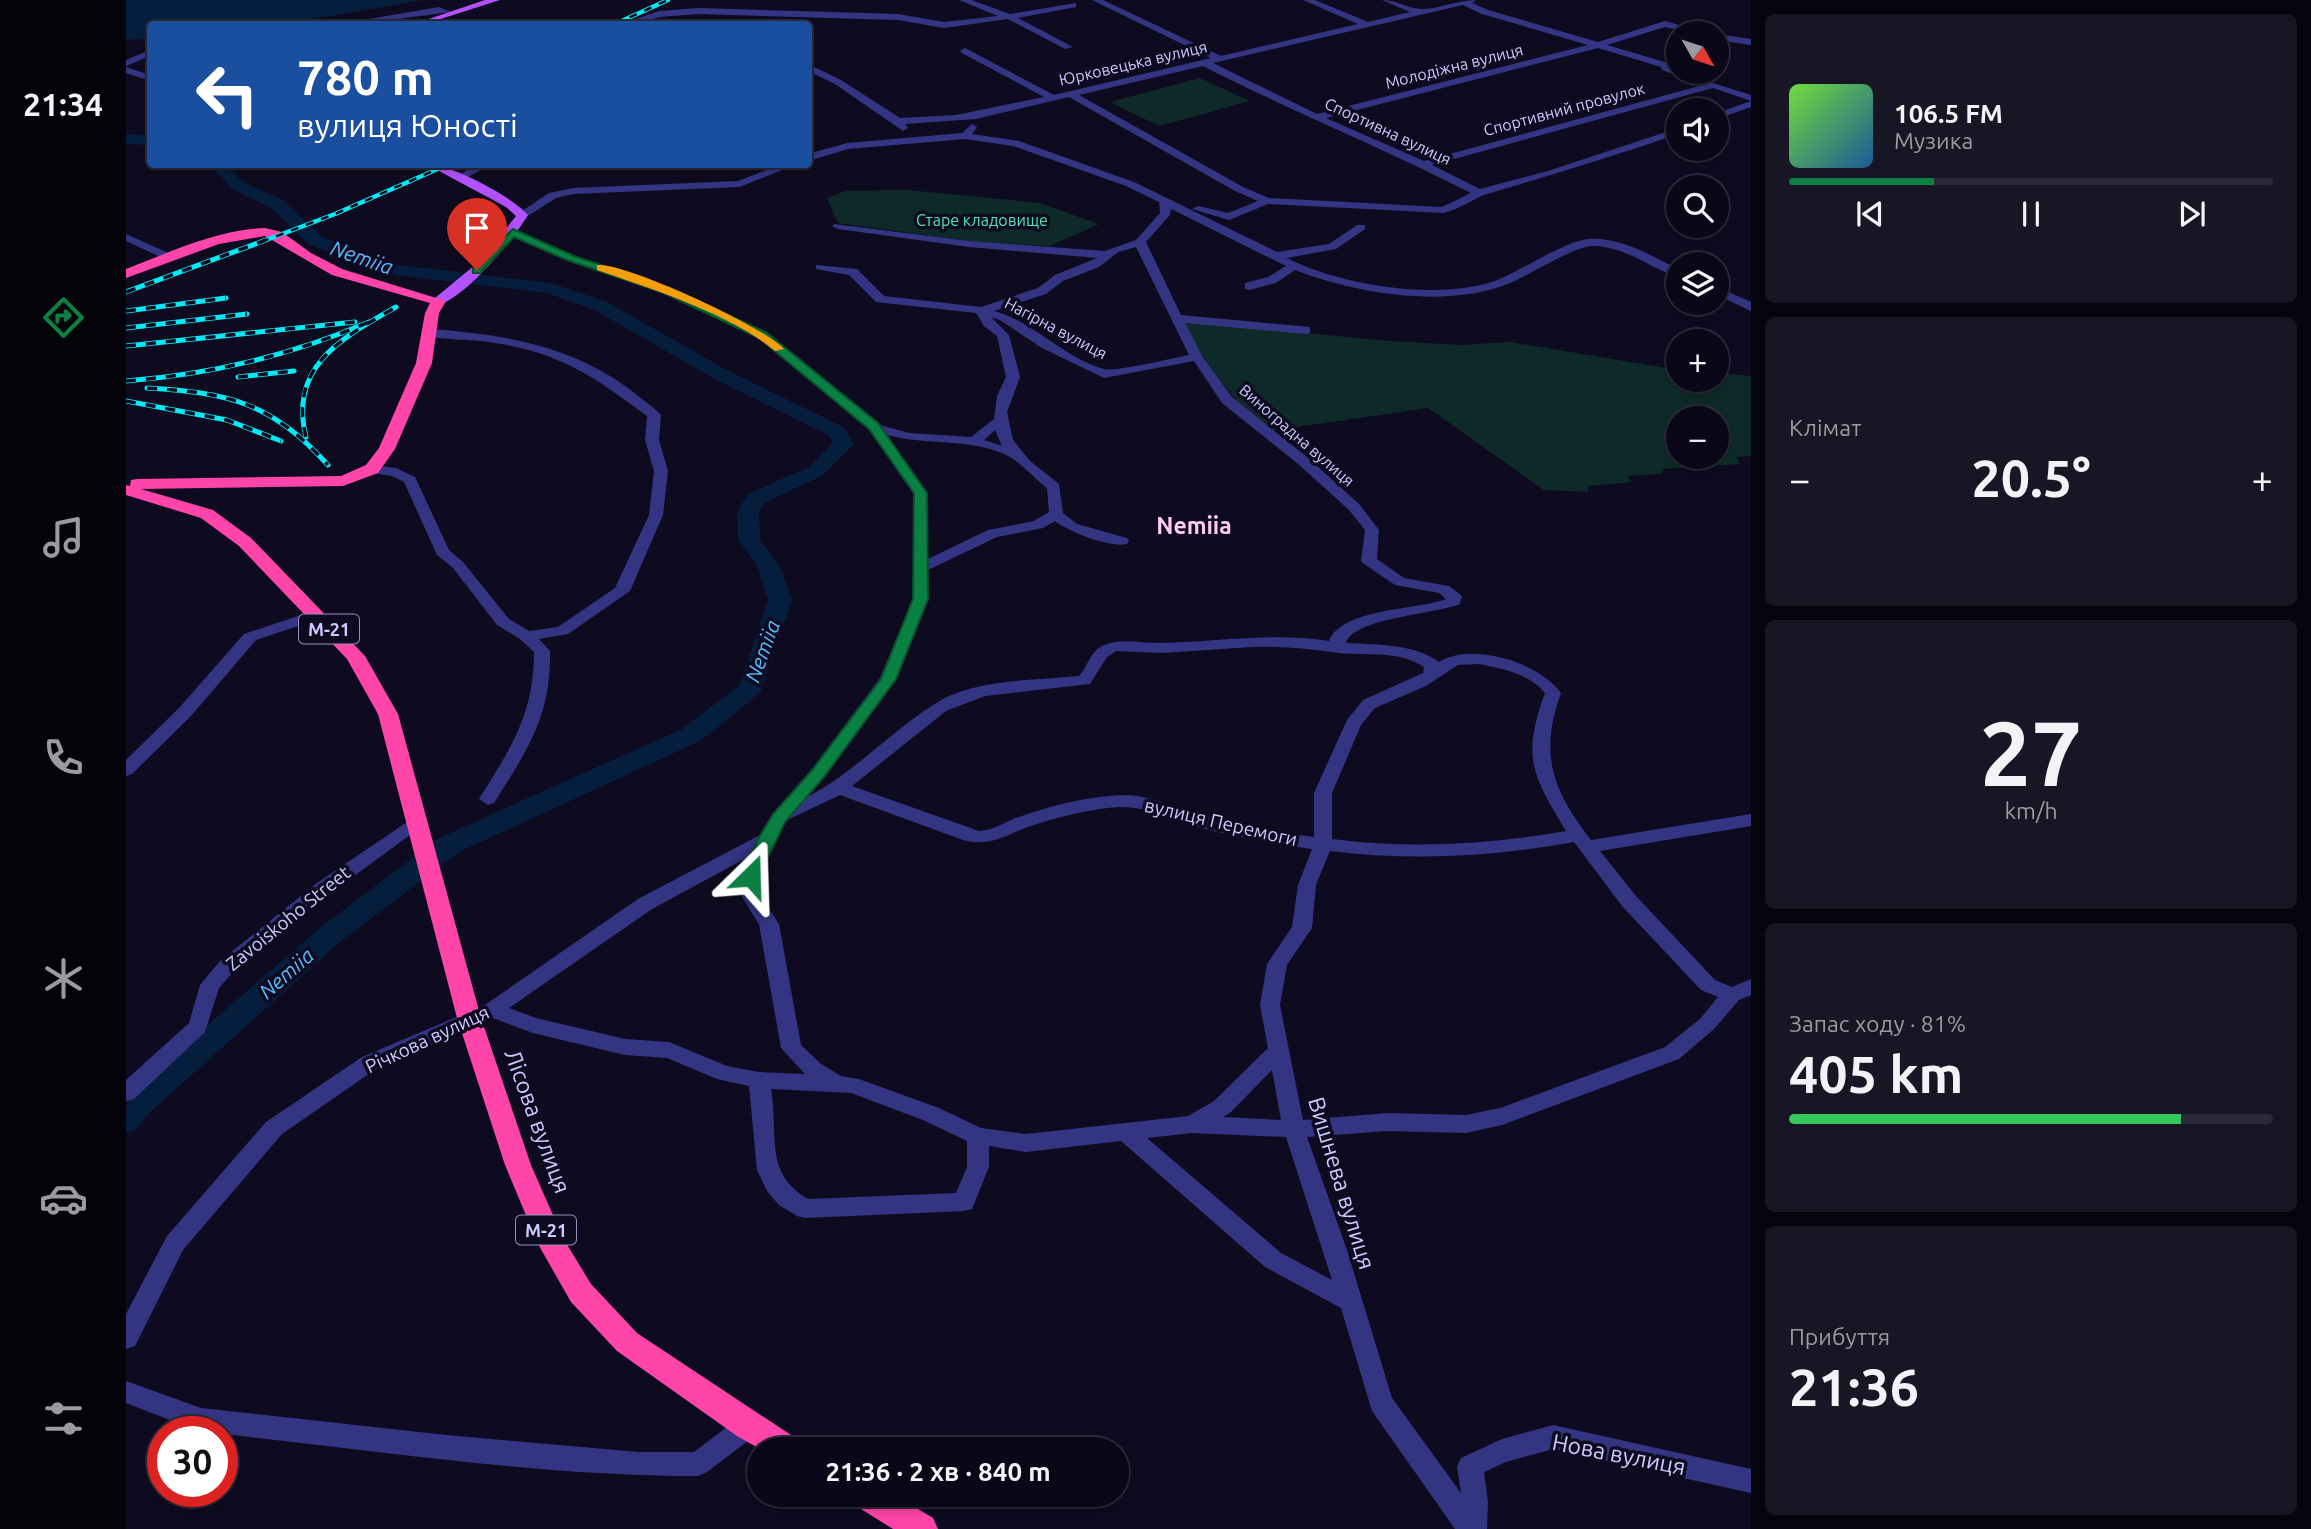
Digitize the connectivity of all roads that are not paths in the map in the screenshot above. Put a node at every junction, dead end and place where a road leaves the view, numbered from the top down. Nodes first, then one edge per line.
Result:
1 (496, 0) edge
2 (963, 0) edge
3 (1058, 0) edge
4 (1095, 0) edge
5 (1307, 0) edge
6 (1386, 0) edge
7 (1468, 1) edge
8 (1073, 5) junction
9 (447, 12) junction
10 (1420, 12) junction
11 (1010, 17) junction
12 (364, 21) edge
13 (425, 21) edge
14 (636, 21) edge
15 (1666, 24) edge
16 (1368, 25) junction
17 (1729, 40) edge
18 (1751, 42) edge
19 (1597, 46) junction
20 (1068, 47) dead end
21 (965, 51) dead end
22 (147, 53) edge
23 (1220, 59) junction
24 (1647, 61) junction
25 (126, 63) edge
26 (1205, 63) junction
27 (1666, 66) edge
28 (812, 68) edge
29 (126, 69) edge
30 (147, 77) edge
31 (1729, 82) edge
32 (1713, 85) junction
33 (1751, 88) edge
34 (1070, 94) junction
35 (1053, 98) junction
36 (1751, 98) edge
37 (1751, 104) edge
38 (1729, 112) edge
39 (995, 113) junction
40 (1320, 116) junction
41 (898, 121) junction
42 (1666, 135) edge
43 (965, 136) junction
44 (892, 142) junction
45 (812, 157) edge
46 (1423, 164) junction
47 (439, 168) edge
48 (479, 168) edge
49 (782, 168) edge
50 (458, 178) junction
51 (1479, 193) junction
52 (1267, 201) junction
53 (1164, 202) junction
54 (522, 215) junction
55 (838, 226) dead end
56 (1361, 227) dead end
57 (513, 233) junction
58 (126, 237) edge
59 (1140, 242) junction
60 (1107, 255) junction
61 (1275, 256) junction
62 (171, 258) junction
63 (1294, 267) junction
64 (820, 268) dead end
65 (1666, 268) edge
66 (126, 274) edge
67 (1249, 286) dead end
68 (1729, 297) edge
69 (439, 301) junction
70 (1751, 307) edge
71 (981, 311) junction
72 (1176, 318) junction
73 (1306, 330) dead end
74 (429, 333) junction
75 (1197, 357) junction
76 (997, 422) junction
77 (875, 428) junction
78 (974, 441) junction
79 (1016, 454) junction
80 (373, 469) junction
81 (240, 484) junction
82 (162, 490) junction
83 (128, 492) edge
84 (207, 514) junction
85 (1056, 514) junction
86 (1122, 541) dead end
87 (920, 568) junction
88 (316, 615) junction
89 (526, 636) junction
90 (1340, 648) junction
91 (1431, 673) junction
92 (126, 770) edge
93 (839, 788) junction
94 (488, 799) dead end
95 (779, 818) junction
96 (1751, 820) edge
97 (416, 822) junction
98 (766, 839) junction
99 (1584, 841) junction
100 (1323, 845) junction
101 (1742, 990) edge
102 (480, 1014) junction
103 (1278, 1051) junction
104 (759, 1080) junction
105 (837, 1084) junction
106 (126, 1093) edge
107 (1192, 1124) junction
108 (1294, 1129) junction
109 (1127, 1133) junction
110 (978, 1136) junction
111 (1351, 1302) junction
112 (126, 1338) edge
113 (126, 1392) edge
114 (748, 1426) junction
115 (766, 1437) edge
116 (1751, 1481) edge
117 (886, 1507) edge
118 (922, 1529) edge
119 (1472, 1529) edge

1 - 9 main road
2 - 11 street
3 - 8 street
4 - 8 street
4 - 23 street, Юрковецька вулиця
5 - 16 street
6 - 10 street
7 - 10 street, Юрковецька вулиця
7 - 19 street
8 - 11 street
9 - 12 street
9 - 13 main road
10 - 16 street, Юрковецька вулиця
11 - 14 street
11 - 20 street
15 - 19 street, Молодіжна вулиця
16 - 23 street, Юрковецька вулиця
17 - 18 street
19 - 24 street
19 - 40 street, Молодіжна вулиця
21 - 35 street, Юрковецька вулиця
22 - 25 street
23 - 26 street, Юрковецька вулиця
24 - 27 street
24 - 32 street
26 - 34 street, Юрковецька вулиця
26 - 40 street, Спортивна вулиця
28 - 41 street
29 - 30 street
31 - 33 street
32 - 36 street
32 - 46 street, Спортивний провулок
34 - 35 street, Юрковецька вулиця
34 - 52 street
35 - 39 street, Юрковецька вулиця
37 - 38 street
39 - 41 street, Юрковецька вулиця
39 - 43 street, Юрковецька вулиця
40 - 46 street, Спортивна вулиця
41 - 44 street
42 - 51 street
43 - 44 street
43 - 53 street
44 - 45 street
46 - 51 street, Спортивна вулиця
47 - 50 main road
48 - 50 street
49 - 54 street
50 - 54 main road
51 - 52 street
52 - 53 street
53 - 59 street
53 - 61 street
54 - 57 main road
55 - 60 street, Нагірна вулиця
56 - 61 street
57 - 69 main road
57 - 77 street, Річкова вулиця
58 - 62 street
59 - 60 street, Нагірна вулиця
59 - 72 street, Виноградна вулиця
60 - 71 street, Нагірна вулиця
61 - 63 street
62 - 66 highway
62 - 69 highway
63 - 65 street
63 - 67 street
64 - 71 street, Нагірна вулиця
68 - 70 street
69 - 74 highway
71 - 75 street, Нагірна вулиця
71 - 76 street, Нагірна вулиця
72 - 73 street
72 - 75 street, Виноградна вулиця
74 - 80 highway
74 - 89 street
75 - 90 street, Виноградна вулиця
76 - 78 street
76 - 79 street
77 - 78 street, Річкова вулиця
77 - 87 street, Річкова вулиця
78 - 79 street, Річкова вулиця
79 - 85 street
80 - 81 highway, М-21
80 - 89 street
81 - 82 highway, М-21
81 - 84 highway, М-21
82 - 83 highway, М-21
82 - 84 highway, М-21
84 - 88 highway, М-21
85 - 86 street
85 - 87 street
87 - 95 street, Річкова вулиця
88 - 92 street
88 - 97 highway, М-21
89 - 94 street
90 - 91 street
90 - 93 street
91 - 99 street, Вишнева вулиця
91 - 100 street, Вишнева вулиця
93 - 95 street
93 - 100 street, вулиця Перемоги
95 - 98 street, Річкова вулиця
96 - 99 street, вулиця Перемоги
97 - 102 highway, Лісова вулиця / М-21
97 - 106 street, Zavoiskoho Street
98 - 102 street, Річкова вулиця
98 - 105 street, Річкова вулиця
99 - 100 street, вулиця Перемоги
99 - 101 street
100 - 103 street, Вишнева вулиця
101 - 108 street
102 - 104 street
102 - 112 street, Річкова вулиця
102 - 114 highway, Лісова вулиця / М-21
103 - 107 street
103 - 108 street, Вишнева вулиця
104 - 105 street
104 - 110 street
105 - 110 street
107 - 108 street
107 - 109 street
108 - 111 street, Вишнева вулиця
109 - 110 street
109 - 111 street
111 - 119 street, Вишнева вулиця
113 - 114 street
114 - 115 highway, Лісова вулиця / М-21
116 - 119 street, Нова вулиця
117 - 118 highway

